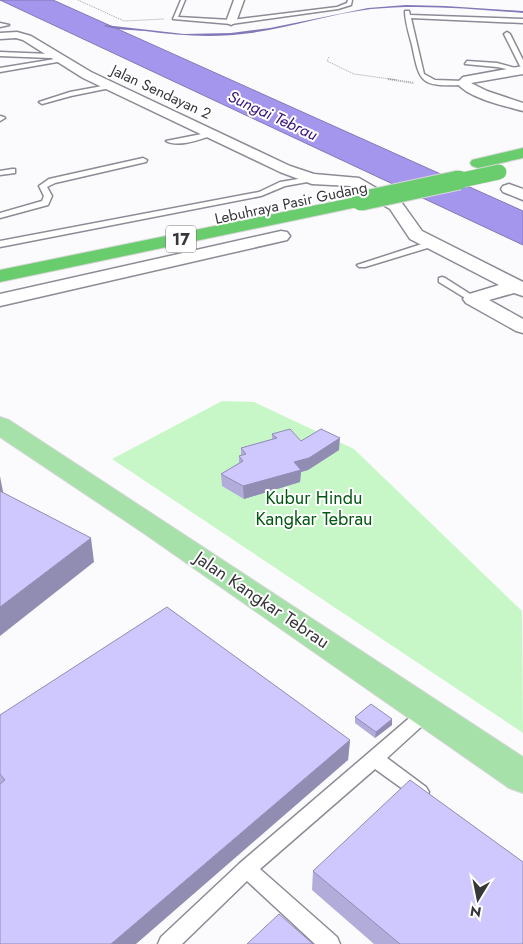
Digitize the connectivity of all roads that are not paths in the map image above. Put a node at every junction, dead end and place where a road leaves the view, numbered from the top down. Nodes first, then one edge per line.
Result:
1 (183, 0) edge
2 (239, 0) edge
3 (350, 0) edge
4 (523, 21) edge
5 (231, 25) junction
6 (2, 29) edge
7 (507, 34) dead end
8 (0, 54) edge
9 (59, 58) junction
10 (467, 63) dead end
11 (522, 66) edge
12 (0, 70) edge
13 (463, 83) junction
14 (113, 86) junction
15 (42, 102) dead end
16 (522, 105) edge
17 (212, 134) junction
18 (170, 141) dead end
19 (523, 153) edge
20 (143, 160) dead end
21 (523, 167) edge
22 (12, 171) dead end
23 (0, 173) edge
24 (310, 178) junction
25 (0, 216) edge
26 (281, 236) dead end
27 (0, 244) edge
28 (431, 244) junction
29 (0, 263) edge
30 (362, 265) dead end
31 (0, 276) edge
32 (442, 280) dead end
33 (520, 288) edge
34 (473, 299) junction
35 (0, 300) edge
36 (523, 327) edge
37 (7, 432) edge
38 (427, 712) junction
39 (376, 759) junction
40 (523, 777) edge
41 (430, 800) edge
42 (247, 869) junction
43 (168, 944) edge
44 (330, 944) edge

1 - 5 lane
2 - 5 street
3 - 5 lane
4 - 13 lane
6 - 9 street, Jalan Sendayan 2
7 - 11 lane
8 - 9 lane
9 - 12 lane
9 - 14 street, Jalan Sendayan 2
10 - 11 lane
11 - 13 street
13 - 16 street
14 - 15 lane
14 - 17 street, Jalan Sendayan 2
17 - 18 lane
17 - 24 street, Jalan Sendayan 2
19 - 29 highway, Lebuhraya Pasir Gudang / 17
20 - 25 lane
21 - 31 highway, Lebuhraya Pasir Gudang / 17, bridge
22 - 23 lane
24 - 27 lane
24 - 28 street
26 - 35 street
28 - 30 lane
28 - 33 street
32 - 34 lane
33 - 34 street
34 - 36 street
37 - 38 main road, Jalan Kangkar Tebrau
38 - 39 lane
38 - 40 main road, Jalan Kangkar Tebrau
39 - 41 lane
39 - 42 lane
42 - 43 lane
42 - 44 lane

